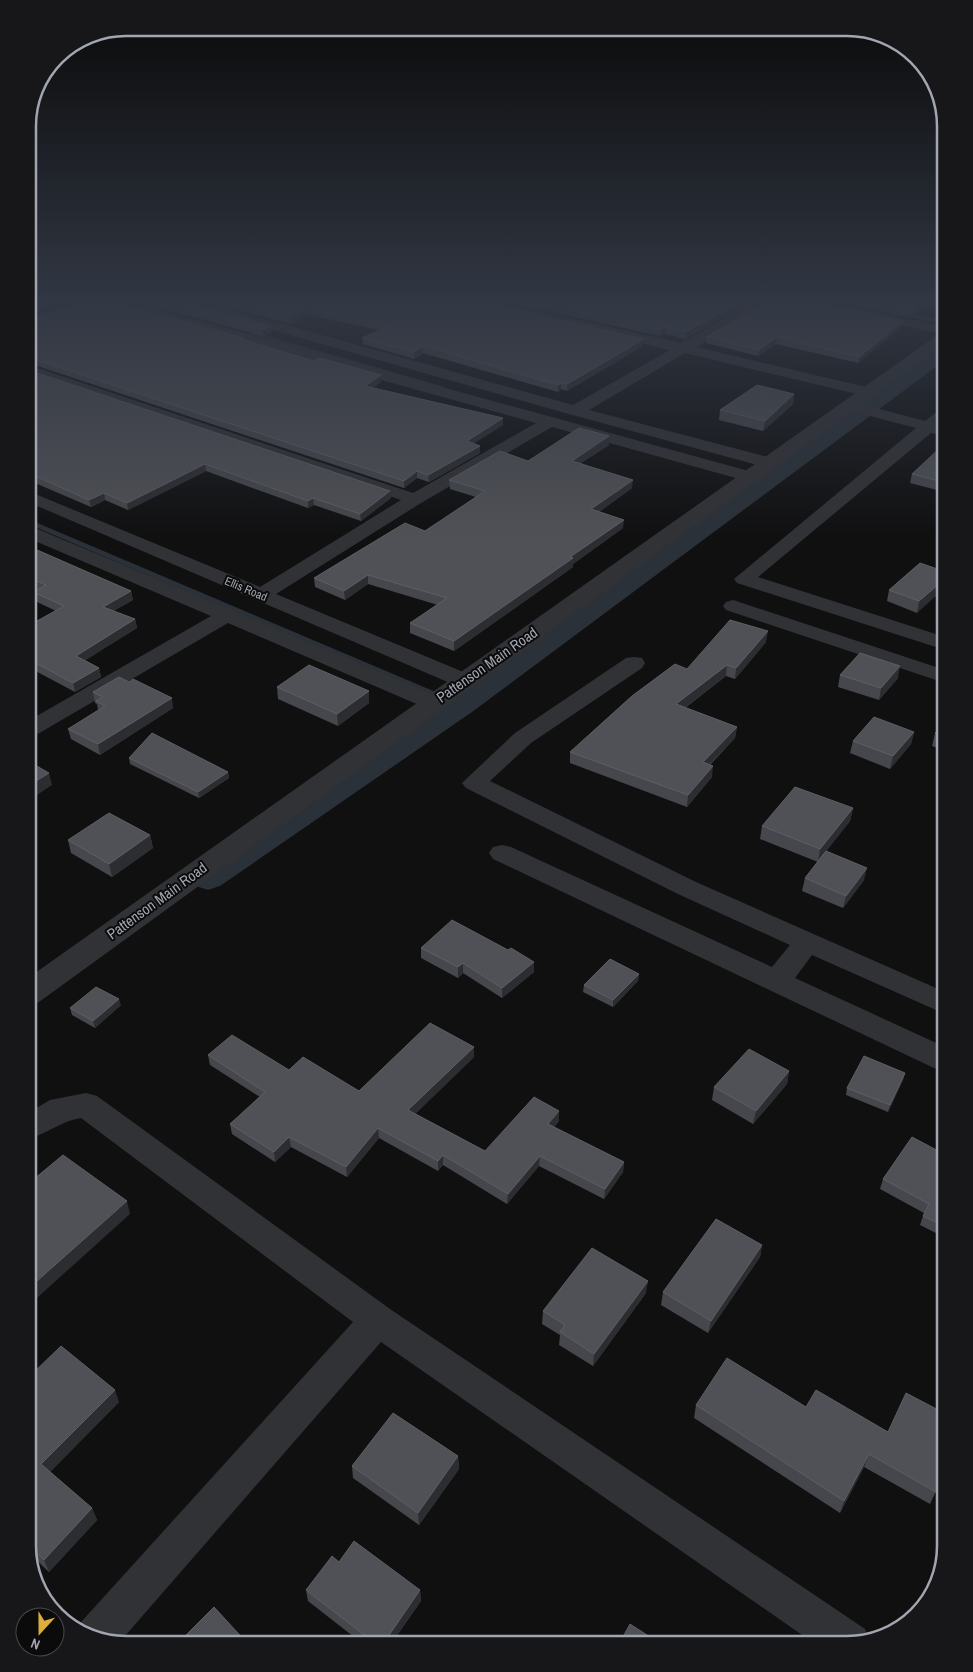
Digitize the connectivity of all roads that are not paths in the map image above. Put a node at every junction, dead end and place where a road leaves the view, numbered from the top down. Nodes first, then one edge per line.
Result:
1 (64, 381) edge
2 (402, 381) edge
3 (469, 381) edge
4 (627, 381) edge
5 (823, 381) edge
6 (884, 381) edge
7 (869, 392) junction
8 (854, 407) junction
9 (575, 411) junction
10 (549, 422) junction
11 (931, 427) edge
12 (769, 463) junction
13 (750, 477) junction
14 (36, 499) edge
15 (415, 499) junction
16 (36, 534) edge
17 (261, 595) junction
18 (733, 606) dead end
19 (228, 615) junction
20 (937, 641) edge
21 (634, 663) dead end
22 (937, 674) edge
23 (465, 681) junction
24 (434, 703) junction
25 (36, 725) edge
26 (502, 853) dead end
27 (807, 942) junction
28 (777, 981) junction
29 (36, 988) edge
30 (937, 1000) edge
31 (937, 1056) edge
32 (36, 1123) edge
33 (378, 1320) junction
34 (101, 1632) edge
35 (838, 1636) edge

1 - 15 street
2 - 10 street
3 - 9 street
4 - 9 street
5 - 7 street
6 - 7 street, Pattenson Main Road
7 - 8 street, Pattenson Main Road
8 - 11 street
8 - 12 street, Pattenson Main Road
9 - 12 street
10 - 13 street
10 - 15 street
11 - 20 street
12 - 13 street, Pattenson Main Road
13 - 23 street, Pattenson Main Road
14 - 17 street, Ellis Road
15 - 17 street
16 - 19 street
17 - 23 street, Ellis Road
18 - 22 street
19 - 24 street
19 - 25 street
21 - 27 street
23 - 24 street, Pattenson Main Road
24 - 29 street, Pattenson Main Road
26 - 28 street
27 - 28 street
27 - 30 street
28 - 31 street
32 - 33 street
33 - 34 street
33 - 35 street

